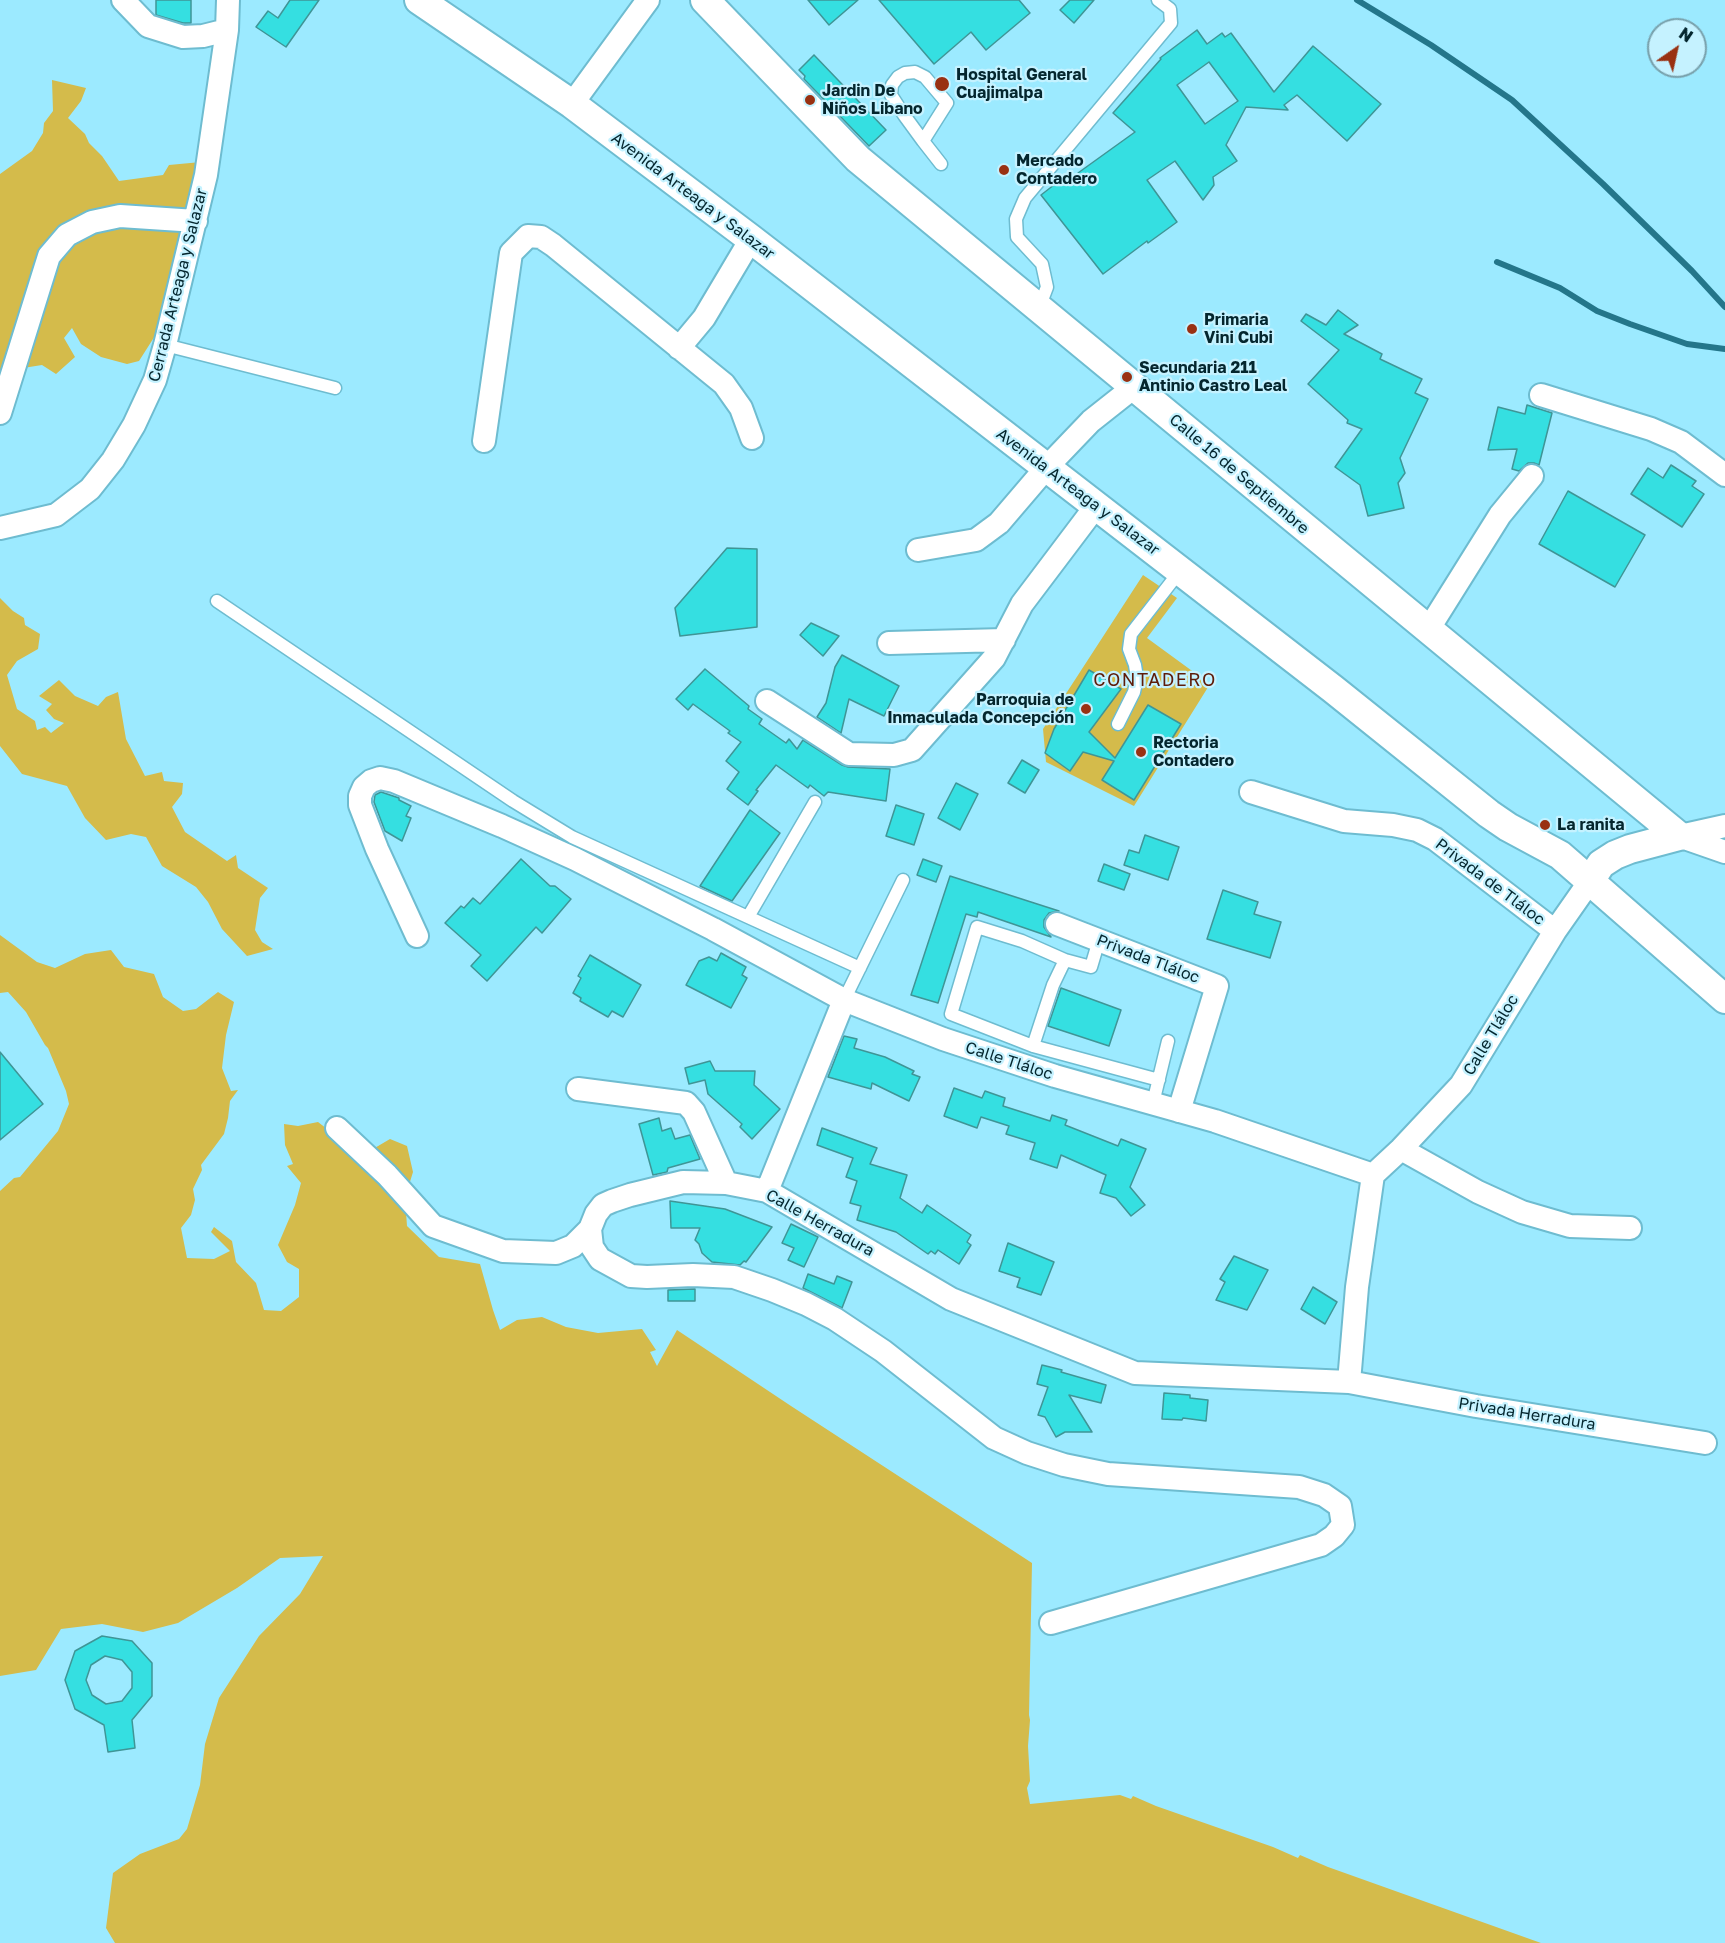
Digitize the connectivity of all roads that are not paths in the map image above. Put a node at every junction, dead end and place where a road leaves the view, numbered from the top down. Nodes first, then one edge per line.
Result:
1 (123, 0) edge
2 (228, 0) edge
3 (419, 0) edge
4 (648, 0) edge
5 (705, 0) edge
6 (1158, 0) edge
7 (227, 30) junction
8 (572, 104) junction
9 (923, 141) junction
10 (941, 164) dead end
11 (196, 222) junction
12 (751, 239) junction
13 (1039, 309) junction
14 (165, 345) junction
15 (679, 348) junction
16 (1134, 387) junction
17 (335, 388) dead end
18 (1541, 395) dead end
19 (0, 413) edge
20 (752, 438) dead end
21 (484, 441) dead end
22 (1046, 468) junction
23 (1725, 474) edge
24 (1532, 476) dead end
25 (1096, 506) junction
26 (0, 528) edge
27 (918, 550) dead end
28 (1180, 571) junction
29 (217, 601) dead end
30 (1428, 630) junction
31 (1004, 640) junction
32 (890, 643) dead end
33 (767, 701) dead end
34 (1118, 724) dead end
35 (1251, 792) dead end
36 (815, 802) dead end
37 (1725, 826) edge
38 (1679, 836) junction
39 (1725, 852) edge
40 (903, 880) dead end
41 (1590, 881) junction
42 (748, 917) junction
43 (1057, 924) dead end
44 (1555, 931) junction
45 (417, 936) dead end
46 (1099, 940) junction
47 (1065, 960) junction
48 (860, 968) junction
49 (1725, 999) edge
50 (844, 1000) junction
51 (951, 1014) junction
52 (943, 1040) junction
53 (1168, 1041) dead end
54 (1033, 1046) junction
55 (1159, 1080) junction
56 (578, 1089) dead end
57 (1153, 1103) junction
58 (1179, 1111) junction
59 (337, 1128) dead end
60 (1401, 1149) junction
61 (1373, 1175) junction
62 (726, 1183) junction
63 (767, 1191) junction
64 (1630, 1228) dead end
65 (590, 1229) junction
66 (1349, 1382) junction
67 (1705, 1443) dead end
68 (1051, 1623) dead end

1 - 7 street
2 - 7 street, Cerrada Arteaga y Salazar
3 - 8 street, Avenida Arteaga y Salazar
4 - 8 street
5 - 13 street, Calle 16 de Septiembre
6 - 13 lane
7 - 11 street, Cerrada Arteaga y Salazar
8 - 12 street, Avenida Arteaga y Salazar
9 - 9 lane
9 - 10 lane
11 - 14 street, Cerrada Arteaga y Salazar
11 - 19 street
12 - 15 street
12 - 22 street, Avenida Arteaga y Salazar
13 - 16 street, Calle 16 de Septiembre
14 - 17 lane
14 - 26 street, Cerrada Arteaga y Salazar
15 - 20 street
15 - 21 street
16 - 22 street
16 - 30 street, Calle 16 de Septiembre
18 - 23 street
22 - 25 street, Avenida Arteaga y Salazar
22 - 27 street
24 - 30 street
25 - 28 street, Avenida Arteaga y Salazar
25 - 31 street
28 - 34 lane
28 - 41 street, Avenida Arteaga y Salazar
29 - 42 lane
30 - 38 street, Calle 16 de Septiembre
31 - 32 street
31 - 33 street
35 - 44 street, Privada de Tláloc
36 - 42 lane
37 - 38 street
38 - 39 street
38 - 41 street
40 - 48 lane
41 - 44 street, Calle Tláloc
41 - 49 street, Avenida Arteaga y Salazar
42 - 48 lane
43 - 46 street, Privada Tláloc
44 - 60 street, Calle Tláloc
45 - 50 street, Calle Tláloc
46 - 47 lane
46 - 58 street, Privada Tláloc
47 - 51 lane
47 - 54 lane
48 - 50 lane
50 - 52 street, Calle Tláloc
50 - 63 street
51 - 52 lane
51 - 54 lane
52 - 57 street, Calle Tláloc
53 - 55 lane
54 - 55 lane
55 - 57 lane
56 - 62 street
57 - 58 street, Calle Tláloc
58 - 61 street, Calle Tláloc
59 - 65 street, Calle Herradura
60 - 61 street, Calle Tláloc
60 - 64 street
61 - 66 street
62 - 63 street, Calle Herradura
62 - 65 street, Calle Herradura
63 - 66 street, Calle Herradura
65 - 68 street
66 - 67 street, Privada Herradura

